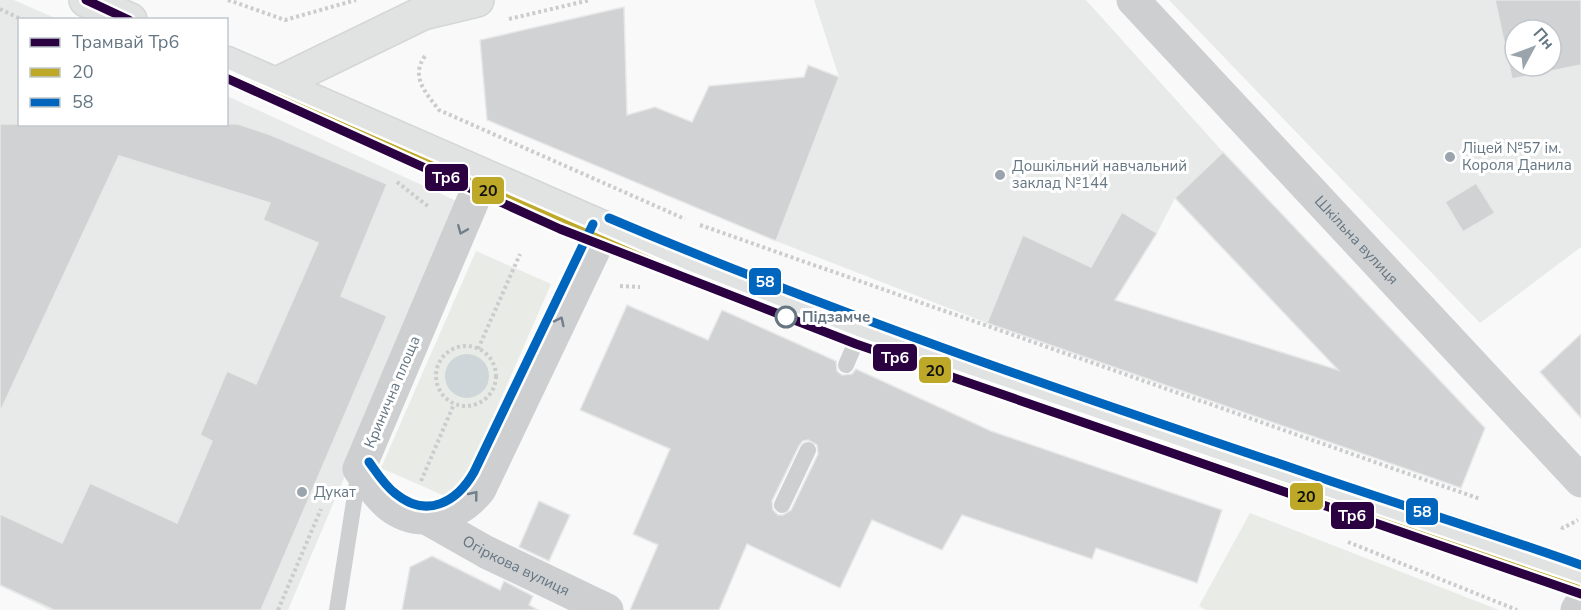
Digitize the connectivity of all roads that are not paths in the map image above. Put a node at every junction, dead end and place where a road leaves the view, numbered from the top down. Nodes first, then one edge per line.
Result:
1 (86, 0) edge
2 (477, 0) edge
3 (1133, 0) edge
4 (126, 18) edge
5 (228, 64) edge
6 (276, 84) junction
7 (485, 176) junction
8 (604, 229) junction
9 (860, 332) junction
10 (846, 365) dead end
11 (808, 450) dead end
12 (359, 469) junction
13 (1581, 482) edge
14 (782, 505) dead end
15 (416, 516) junction
16 (1581, 578) edge
17 (1581, 604) edge
18 (337, 610) edge
19 (607, 610) edge
20 (1577, 610) edge

1 - 4 main road
2 - 6 main road
3 - 13 street, Шкільна вулиця
5 - 6 main road
6 - 7 main road
7 - 8 main road
7 -> 12 street, Кринична площа
8 - 9 main road
15 -> 8 street
9 - 10 lane
9 - 16 main road
11 - 14 lane
12 - 15 street
12 - 18 lane
15 - 19 street, Огіркова вулиця
17 - 20 street

